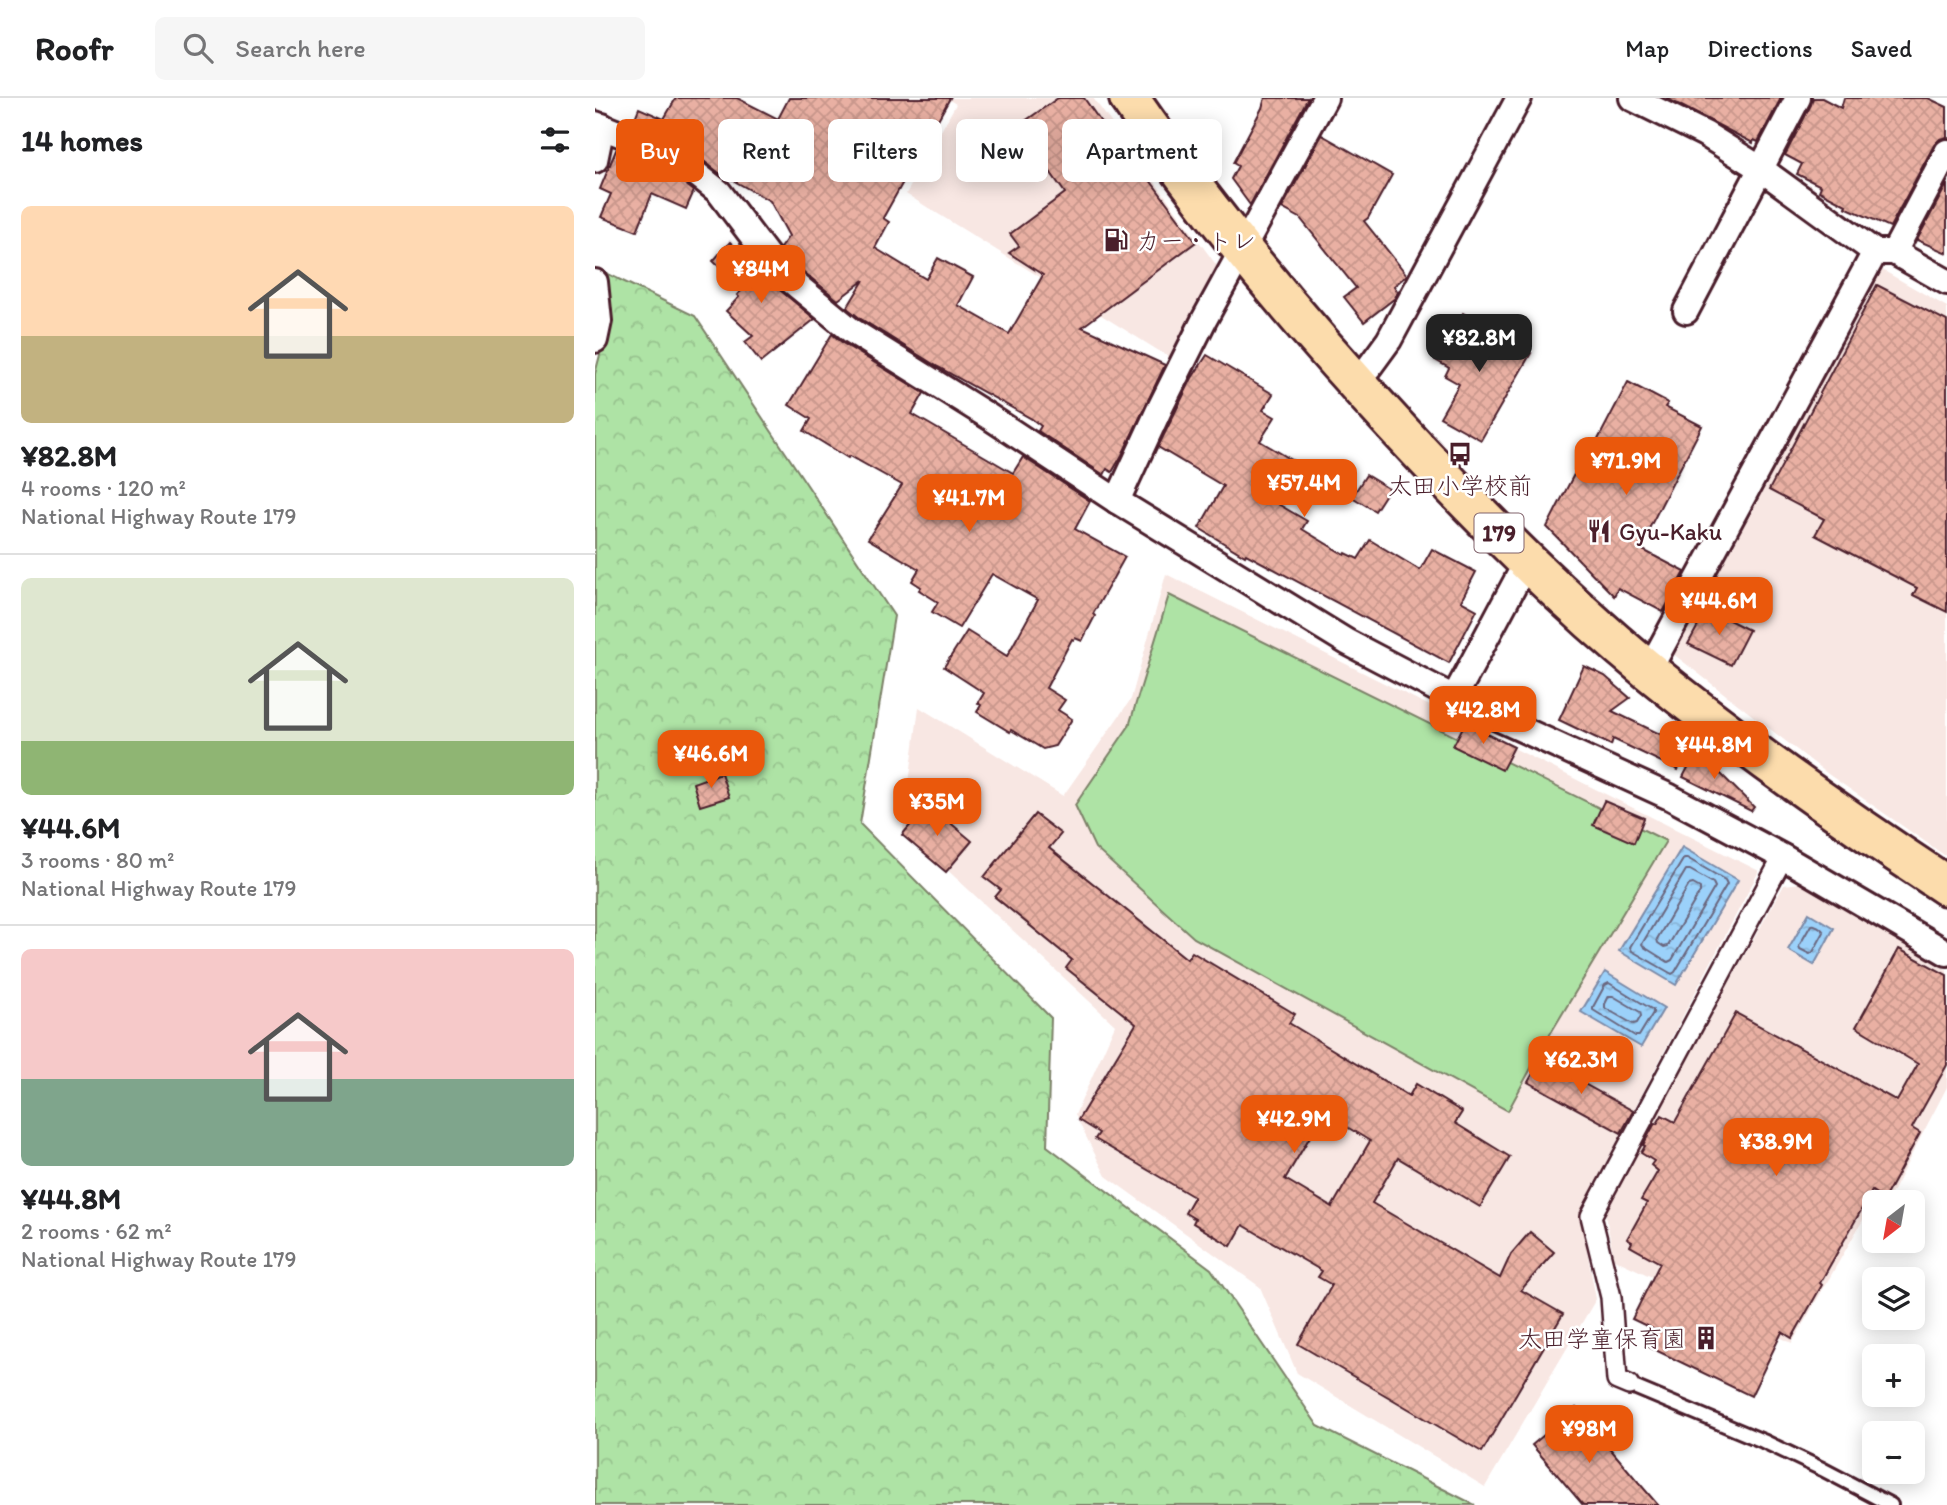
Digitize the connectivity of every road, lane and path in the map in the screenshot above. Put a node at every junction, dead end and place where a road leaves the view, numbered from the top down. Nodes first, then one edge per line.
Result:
1 (1129, 98) edge
2 (1325, 98) edge
3 (1519, 98) edge
4 (1632, 98) edge
5 (1798, 98) edge
6 (598, 125) edge
7 (1947, 152) edge
8 (595, 160) edge
9 (1761, 169) junction
10 (1242, 251) junction
11 (1884, 252) junction
12 (595, 282) edge
13 (1947, 282) edge
14 (1686, 311) dead end
15 (595, 340) edge
16 (1355, 382) junction
17 (1117, 501) junction
18 (1527, 561) junction
19 (1649, 670) junction
20 (1454, 698) junction
21 (1783, 857) junction
22 (1947, 886) edge
23 (1947, 954) edge
24 (1629, 1385) joint
25 (1891, 1505) edge

1 - 10 highway, 179
2 - 10 street
3 - 16 street
4 - 9 street
5 - 9 street
6 - 8 street
6 - 17 street
7 - 11 street
9 - 11 street
9 - 14 street
10 - 16 highway, 179
10 - 17 street
11 - 13 street
11 - 19 street
12 - 15 street
16 - 18 highway, 179
17 - 20 street
18 - 19 highway, 179
18 - 20 street
19 - 22 highway, 179
20 - 21 street
21 - 23 street
21 - 24 street
24 - 25 lane

